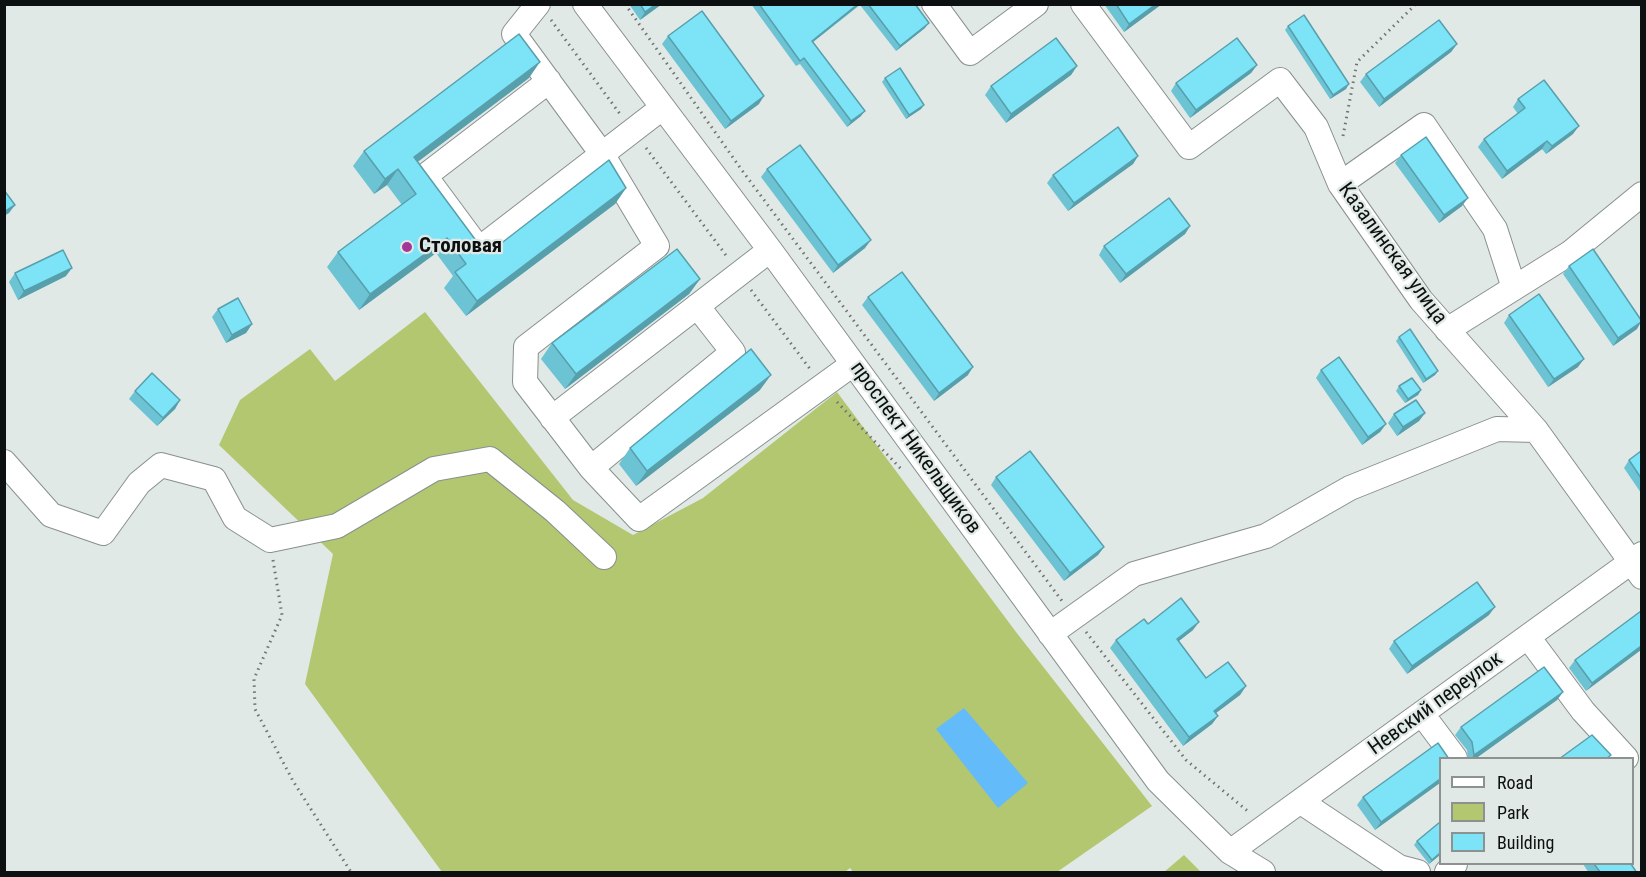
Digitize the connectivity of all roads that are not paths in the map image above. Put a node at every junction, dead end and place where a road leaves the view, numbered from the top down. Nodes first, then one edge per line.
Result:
1 (585, 4) edge
2 (934, 4) edge
3 (1036, 4) edge
4 (1083, 4) edge
5 (542, 9) edge
6 (549, 81) junction
7 (662, 108) junction
8 (602, 154) junction
9 (1340, 184) junction
10 (1641, 194) edge
11 (770, 250) junction
12 (1514, 288) junction
13 (697, 306) junction
14 (1447, 330) junction
15 (853, 364) junction
16 (552, 418) junction
17 (1536, 430) junction
18 (4, 462) edge
19 (591, 468) junction
20 (604, 557) dead end
21 (1638, 565) edge
22 (1050, 634) junction
23 (1528, 637) junction
24 (1422, 714) junction
25 (1454, 757) edge
26 (1624, 757) edge
27 (1301, 802) junction
28 (1230, 852) junction
29 (1263, 873) edge
30 (1418, 873) edge

1 - 7 street, проспект Никельщиков
2 - 3 street
4 - 9 street, Казалинская улица
5 - 6 street
6 - 8 street
6 - 8 street
7 - 8 street
7 - 11 street, проспект Никельщиков
8 - 16 street
9 - 12 street
9 - 14 street, Казалинская улица
10 - 12 street
11 - 13 street
11 - 15 street, проспект Никельщиков
12 - 14 street
13 - 16 street
13 - 19 street
14 - 17 street, Казалинская улица
15 - 19 street
15 - 22 street, проспект Никельщиков
16 - 19 street
17 - 21 street, Казалинская улица
17 - 22 street
18 - 20 street
21 - 23 street, Невский переулок
22 - 28 street, проспект Никельщиков
23 - 24 street, Невский переулок
23 - 26 street
24 - 25 street
24 - 27 street, Невский переулок
27 - 28 street, Невский переулок
27 - 30 street
28 - 29 street, проспект Никельщиков

